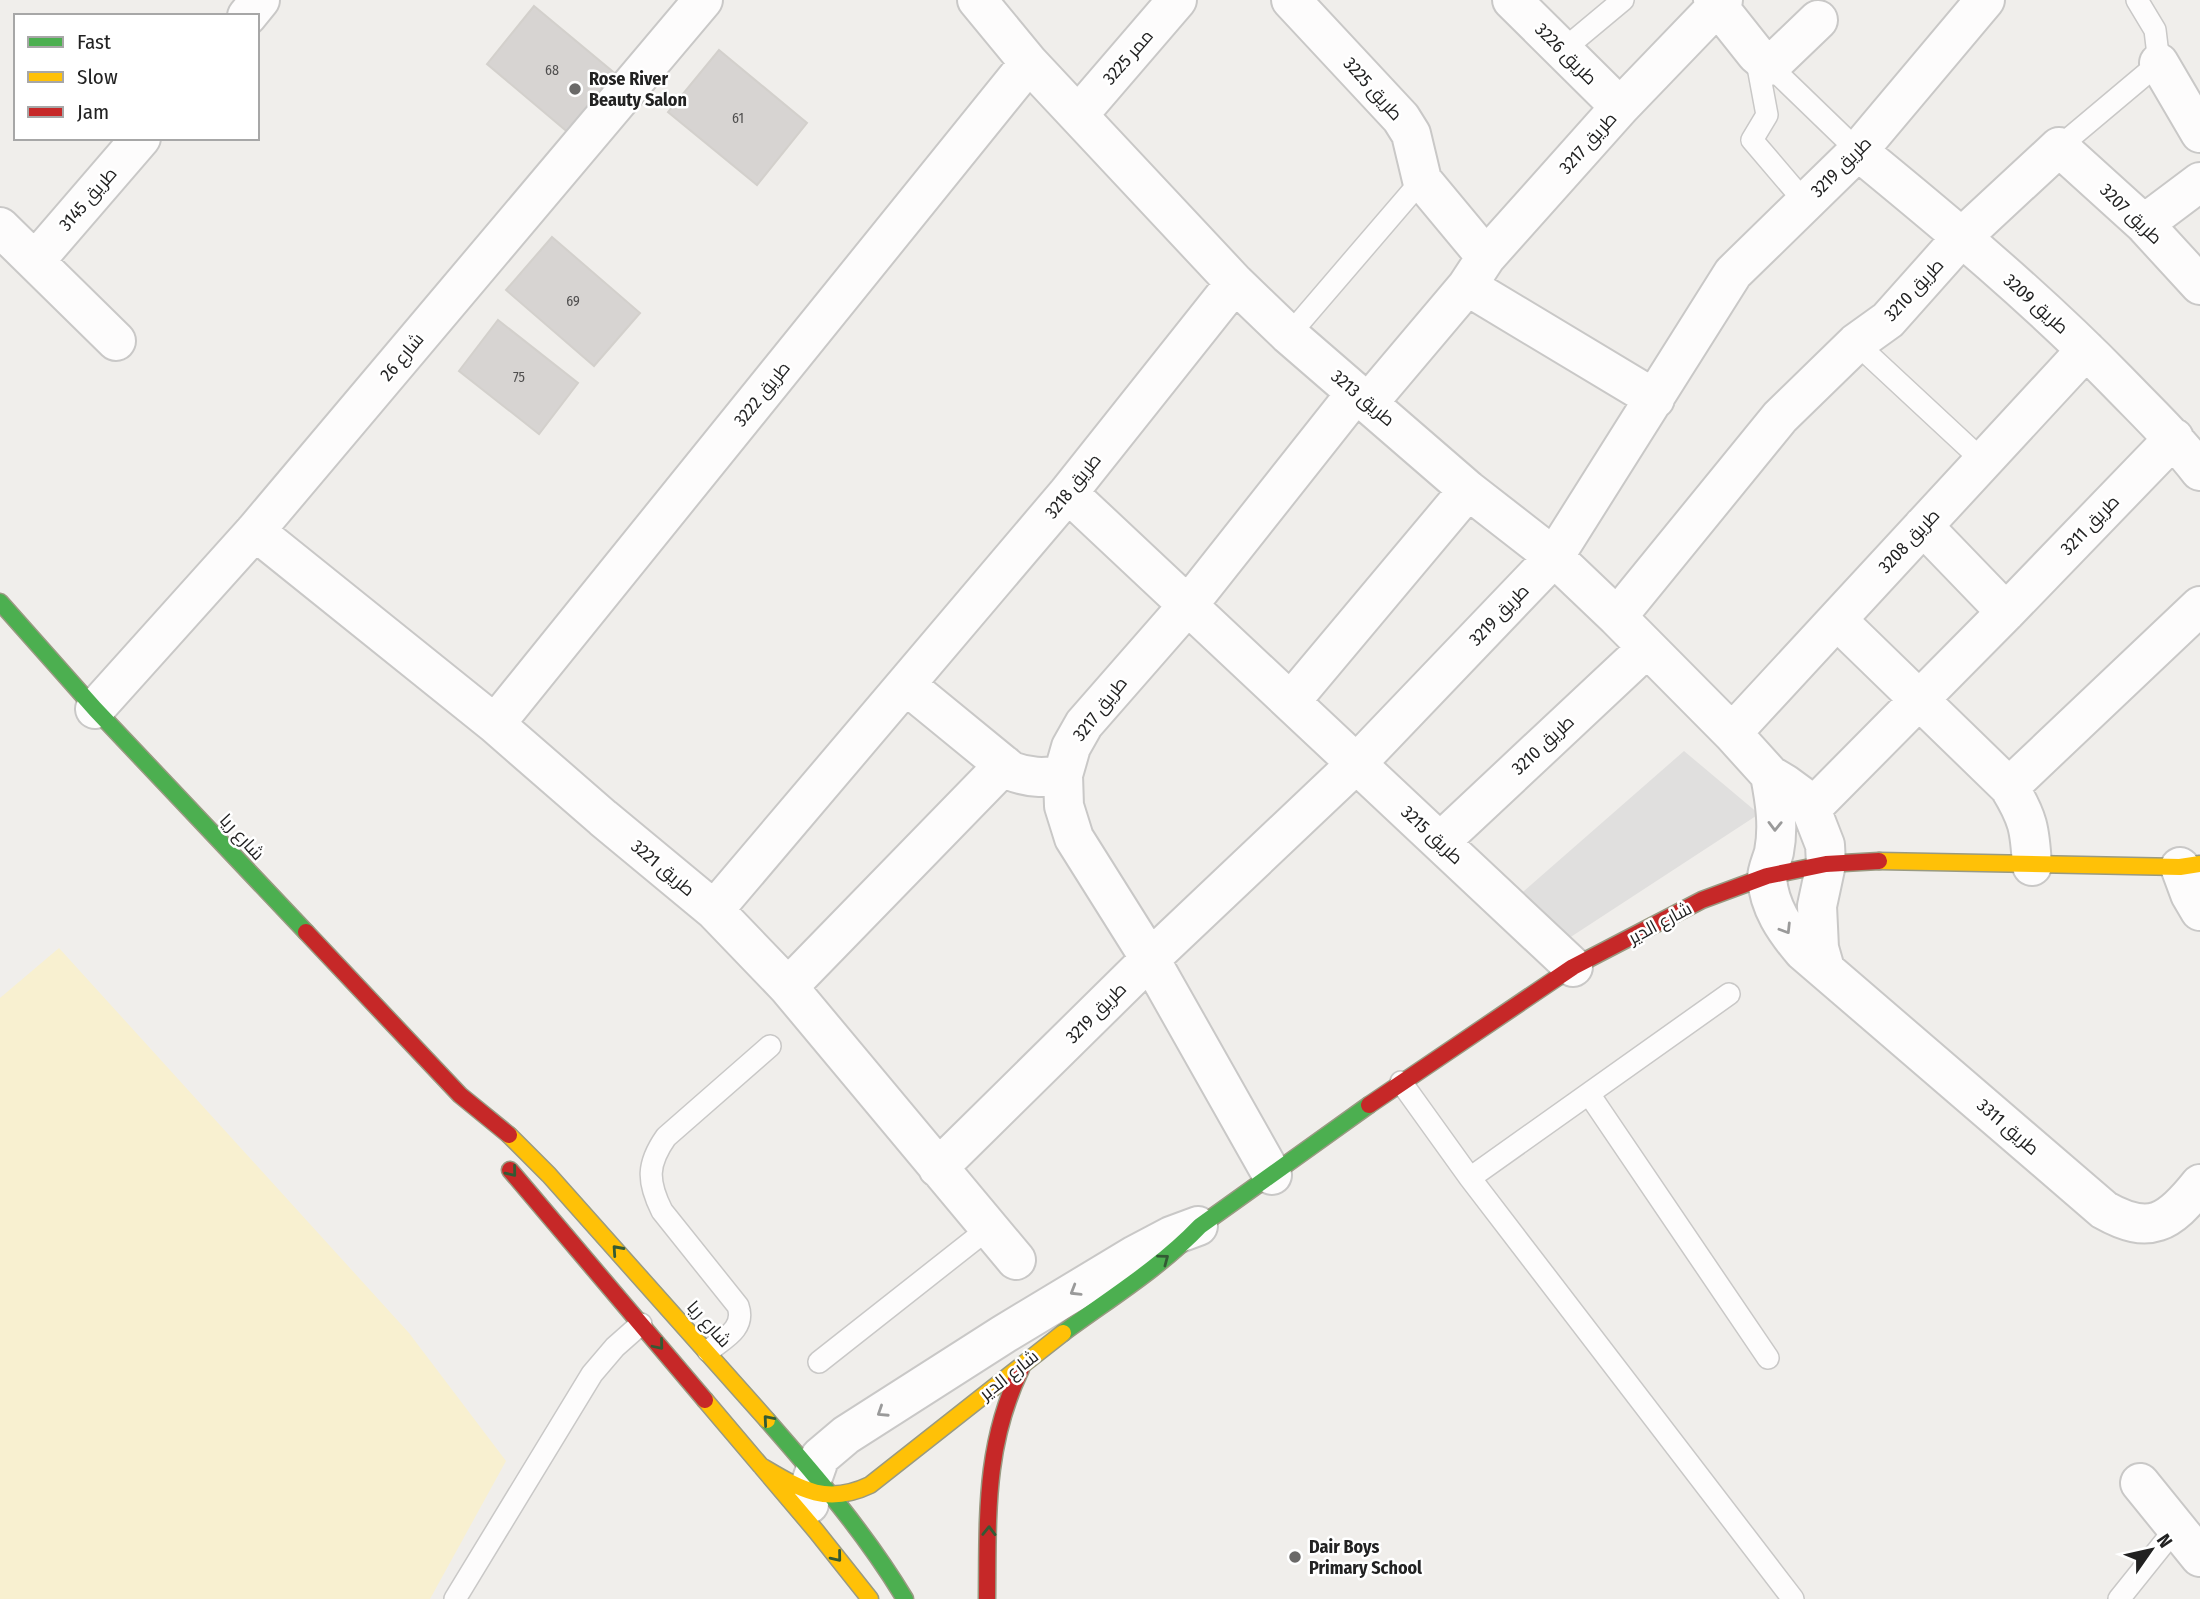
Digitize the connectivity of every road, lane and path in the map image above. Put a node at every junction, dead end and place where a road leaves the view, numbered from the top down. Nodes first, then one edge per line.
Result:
1 (260, 0) edge
2 (703, 0) edge
3 (977, 0) edge
4 (1177, 0) edge
5 (1512, 0) edge
6 (1623, 0) edge
7 (1985, 0) edge
8 (2137, 0) edge
9 (1296, 2) edge
10 (1718, 2) edge
11 (249, 14) edge
12 (1818, 20) dead end
13 (1563, 50) junction
14 (1763, 60) junction
15 (1029, 63) junction
16 (2158, 63) junction
17 (1620, 107) junction
18 (1079, 114) junction
19 (2200, 133) edge
20 (139, 140) edge
21 (2059, 147) junction
22 (1858, 151) junction
23 (1422, 180) junction
24 (2200, 182) edge
25 (1805, 202) junction
26 (2144, 223) junction
27 (0, 227) edge
28 (1962, 237) junction
29 (35, 261) junction
30 (1477, 272) junction
31 (1235, 283) junction
32 (2200, 285) edge
33 (1289, 335) junction
34 (117, 341) dead end
35 (1856, 343) junction
36 (2086, 350) junction
37 (1362, 397) junction
38 (1655, 399) junction
39 (2192, 457) edge
40 (1983, 461) junction
41 (1468, 490) junction
42 (1068, 493) junction
43 (1923, 526) junction
44 (255, 531) junction
45 (1554, 557) junction
46 (0, 601) edge
47 (1189, 604) junction
48 (2200, 606) edge
49 (2006, 612) junction
50 (1617, 617) junction
51 (1837, 620) junction
52 (1647, 648) junction
53 (906, 685) junction
54 (1917, 700) junction
55 (1291, 701) junction
56 (95, 709) junction
57 (495, 724) junction
58 (1732, 733) junction
59 (1357, 763) junction
60 (1004, 765) junction
61 (1063, 775) junction
62 (1770, 775) junction
63 (2009, 787) junction
64 (1811, 809) junction
65 (1440, 842) junction
66 (1826, 864) junction
67 (2032, 866) junction
68 (2190, 866) edge
69 (1767, 876) junction
70 (714, 910) junction
71 (2200, 911) edge
72 (1150, 959) junction
73 (1573, 967) junction
74 (1825, 969) junction
75 (788, 987) junction
76 (1729, 994) dead end
77 (770, 1046) dead end
78 (1401, 1082) junction
79 (1589, 1094) junction
80 (460, 1096) junction
81 (485, 1137) dead end
82 (499, 1156) dead end
83 (938, 1168) junction
84 (1272, 1175) junction
85 (1470, 1178) junction
86 (2200, 1184) edge
87 (1200, 1226) junction
88 (989, 1228) junction
89 (1016, 1259) dead end
90 (641, 1324) junction
91 (708, 1351) junction
92 (1768, 1358) dead end
93 (1025, 1361) junction
94 (820, 1362) dead end
95 (761, 1465) junction
96 (2140, 1483) dead end
97 (818, 1486) junction
98 (2176, 1528) junction
99 (816, 1531) junction
100 (2200, 1557) edge
101 (455, 1599) edge
102 (870, 1599) edge
103 (905, 1599) edge
104 (987, 1599) edge
105 (1793, 1599) edge
106 (2119, 1599) edge

1 - 11 street
2 - 44 street, شارع 26
3 - 15 street, طريق 3213
4 - 18 street, ممر 3225
5 - 13 street, طريق 3226
6 - 13 lane
7 - 22 street, طريق 3219
8 - 16 lane
9 - 23 street, طريق 3225
10 - 14 street, طريق 3217
10 - 17 street, طريق 3217
12 - 14 street
13 - 17 street, طريق 3226
14 - 22 lane
14 - 25 lane
15 - 18 street, طريق 3213
15 - 57 street, طريق 3222
16 - 19 street
16 - 21 lane, طريق 3210
17 - 30 street, طريق 3217
18 - 31 street, طريق 3213
20 - 29 street, طريق 3145
21 - 26 street, طريق 3207
21 - 28 street, طريق 3210
22 - 25 street, طريق 3219
22 - 28 street, طريق 3209
23 - 30 street, طريق 3225
23 - 33 lane
24 - 26 street
25 - 38 street, طريق 3219
26 - 32 street, طريق 3207
27 - 29 street
28 - 35 street, طريق 3210
28 - 36 street, طريق 3209
29 - 34 street
30 - 37 street, طريق 3217
30 - 38 street
31 - 33 street, طريق 3213
31 - 42 street, طريق 3218
33 - 37 street, طريق 3213
35 - 40 lane
35 - 50 street, طريق 3210
36 - 39 street, طريق 3209
36 - 40 street, طريق 3208
37 - 41 street, طريق 3213
37 - 47 street, طريق 3217
38 - 45 street, طريق 3219
39 - 49 street, طريق 3211
40 - 43 street, طريق 3208
41 - 45 street, طريق 3213
41 - 55 street
42 - 47 street, طريق 3215
42 - 53 street, طريق 3218
43 - 49 street
43 - 51 street, طريق 3208
44 - 56 street, شارع 26
44 - 57 street, طريق 3221
45 - 50 street, طريق 3213
45 - 59 street, طريق 3219
46 - 56 main road, شارع ريا
47 - 55 street, طريق 3215
47 - 61 street, طريق 3217
48 - 63 street
49 - 54 street, طريق 3211
50 - 52 street, طريق 3213
51 - 54 street
51 - 58 street, طريق 3208
52 - 58 street, طريق 3213
52 - 65 street, طريق 3210
53 - 60 street
53 - 70 street, طريق 3218
54 - 63 street
54 - 64 street, طريق 3211
55 - 59 street, طريق 3215
56 - 80 main road, شارع ريا
57 - 70 street, طريق 3221
58 - 62 street, طريق 3213
59 - 65 street, طريق 3215
59 - 72 street, طريق 3219
60 - 61 street
60 - 75 street
61 - 72 street, طريق 3217
62 - 64 street, طريق 3213
62 -> 69 street
63 - 67 street
64 - 66 street, طريق 3213
65 - 73 street, طريق 3215
66 - 67 main road, شارع الدير
66 - 69 main road, شارع الدير
66 - 74 street
67 - 68 main road, شارع الدير
68 - 71 street
69 - 73 main road, شارع الدير
69 -> 74 street, طريق 3311
70 - 75 street, طريق 3221
72 - 83 street, طريق 3219
72 - 84 street, طريق 3217
73 - 78 main road, شارع الدير
74 - 86 street, طريق 3311
75 - 83 street, طريق 3221
76 - 79 lane
77 - 91 lane
78 - 84 main road, شارع الدير
78 - 85 lane
79 - 85 lane
79 - 92 lane
80 - 81 main road, شارع ريا
91 -> 80 main road, شارع ريا
82 -> 90 main road
83 - 88 street, طريق 3221
84 - 87 main road, شارع الدير
85 - 105 lane
93 -> 87 main road, شارع الدير
87 -> 97 street, شارع الدير
88 - 89 street, طريق 3221
88 - 94 lane
90 -> 95 main road
90 - 101 lane
97 -> 91 main road, شارع ريا
93 - 97 main road, شارع الدير
104 -> 93 main road
95 - 97 main road
95 - 99 main road
96 - 98 street
97 - 99 street
97 - 103 main road, شارع ريا
98 - 100 street
98 - 106 lane
99 -> 102 main road

